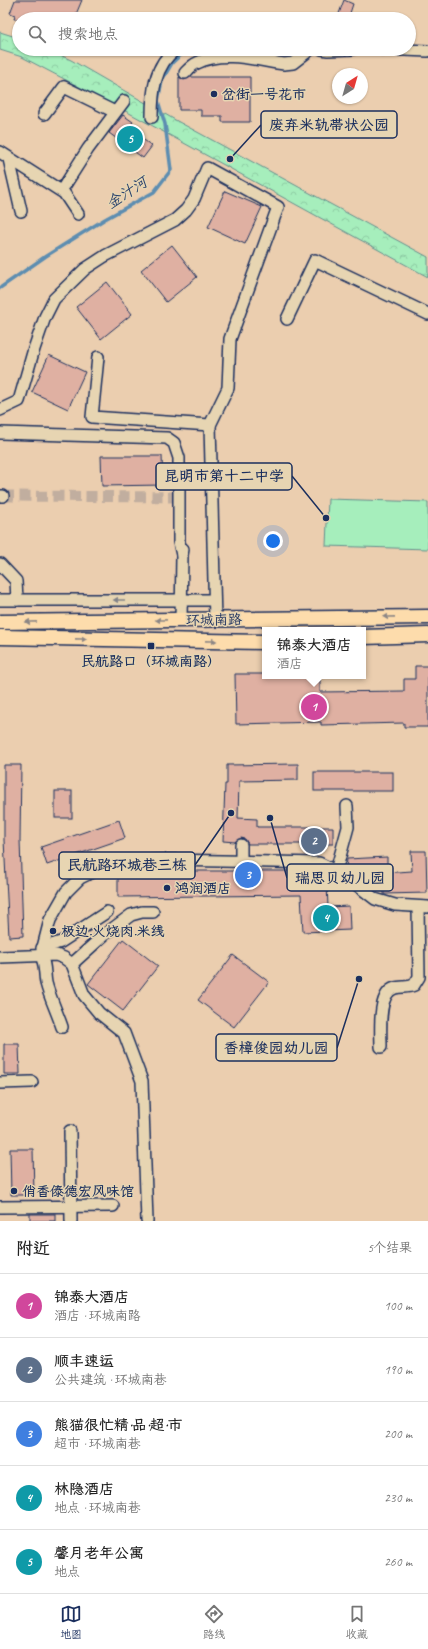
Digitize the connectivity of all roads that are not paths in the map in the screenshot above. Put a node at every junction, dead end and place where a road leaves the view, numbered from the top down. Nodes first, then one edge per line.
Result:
1 (416, 50) edge
2 (428, 51) edge
3 (169, 56) edge
4 (225, 56) edge
5 (225, 56) edge
6 (302, 56) edge
7 (185, 73) dead end
8 (124, 101) dead end
9 (115, 112) junction
10 (44, 114) dead end
11 (152, 117) dead end
12 (5, 156) edge
13 (65, 185) dead end
14 (21, 211) dead end
15 (78, 214) dead end
16 (428, 314) edge
17 (287, 319) dead end
18 (98, 357) dead end
19 (0, 410) edge
20 (210, 425) junction
21 (0, 433) edge
22 (186, 497) dead end
23 (182, 555) junction
24 (0, 564) edge
25 (0, 600) edge
26 (17, 600) junction
27 (181, 600) junction
28 (214, 600) junction
29 (428, 617) edge
30 (181, 620) junction
31 (215, 620) junction
32 (0, 622) edge
33 (428, 635) edge
34 (0, 637) edge
35 (366, 637) edge
36 (262, 642) edge
37 (347, 806) dead end
38 (241, 845) dead end
39 (240, 861) junction
40 (336, 870) junction
41 (423, 907) edge
42 (107, 912) dead end
43 (153, 912) dead end
44 (42, 952) junction
45 (0, 957) edge
46 (72, 964) junction
47 (62, 1027) dead end
48 (381, 1047) dead end
49 (32, 1082) dead end
50 (0, 1083) edge
51 (70, 1131) dead end
52 (113, 1206) dead end
53 (0, 1207) edge
54 (71, 1207) junction
55 (71, 1221) edge
56 (147, 1221) edge

1 - 2 street
3 - 11 street
4 - 6 street
5 - 7 street
8 - 9 street
9 - 10 street
9 - 13 street
12 - 14 street
12 - 15 street
16 - 17 street
18 - 20 street
19 - 20 street
20 - 28 street
21 - 23 street
22 - 23 street
23 - 27 street
24 - 26 street
25 - 26 street
27 -> 26 street
27 - 28 street
27 - 30 street
28 - 31 street
29 -> 31 main road, 环城南路
30 - 31 main road, 环城南路
30 -> 32 main road, 环城南路
33 - 35 main road
34 -> 36 main road, 环城南路
37 - 40 street
38 - 39 street
39 - 40 street
39 - 44 street
40 - 41 street
41 - 48 street
42 - 44 street
43 - 46 street
44 - 45 street
44 - 46 street
44 - 47 street
46 - 56 street
49 - 50 street
51 - 54 street
52 - 54 street
53 - 54 street
54 - 55 street

